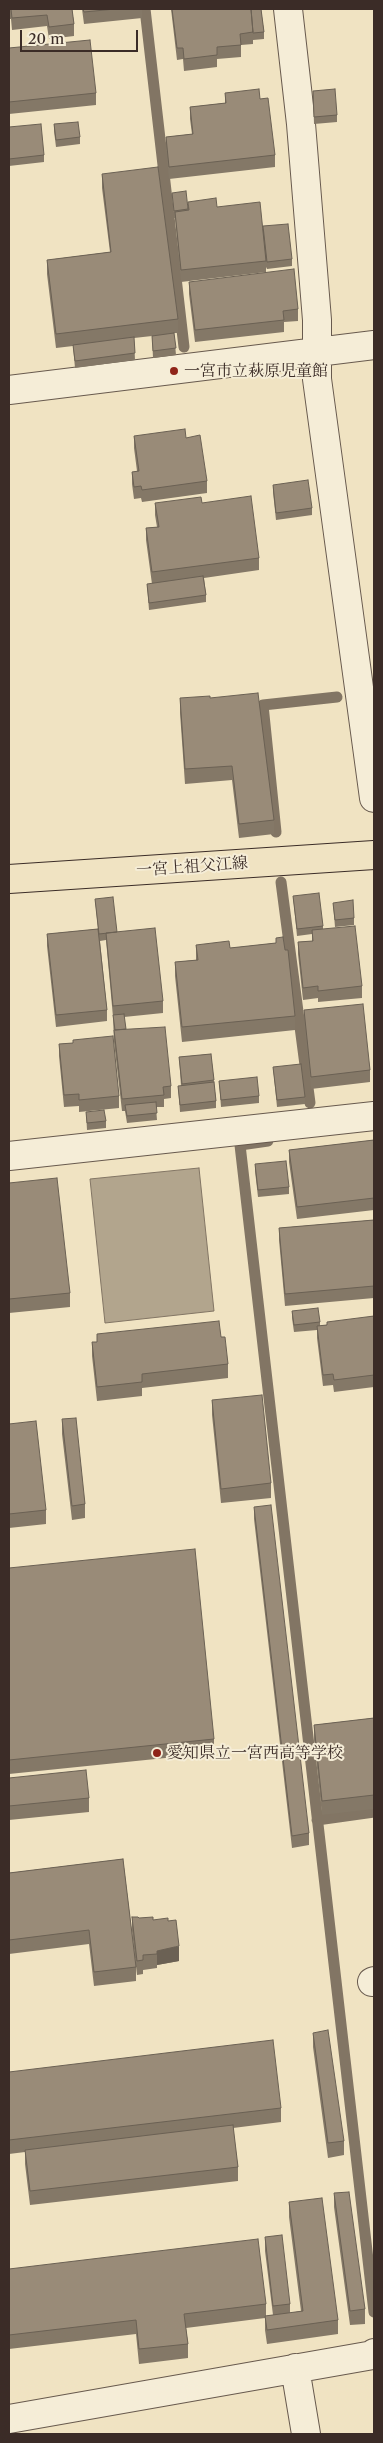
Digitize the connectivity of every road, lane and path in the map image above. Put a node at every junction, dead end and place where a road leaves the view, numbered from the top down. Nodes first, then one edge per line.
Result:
1 (288, 9) edge
2 (374, 345) edge
3 (317, 352) junction
4 (9, 390) edge
5 (374, 798) edge
6 (374, 855) edge
7 (9, 879) edge
8 (374, 1116) edge
9 (9, 1156) edge
10 (374, 2353) edge
11 (295, 2368) junction
12 (9, 2419) edge
13 (9, 2430) edge
14 (9, 2434) edge
15 (306, 2434) edge

1 - 3 street
2 - 3 street
3 - 4 street
3 - 5 street
6 - 7 main road, 一宮上祖父江線
8 - 9 street
10 - 11 street
11 - 12 street
11 - 15 street
13 - 14 street

